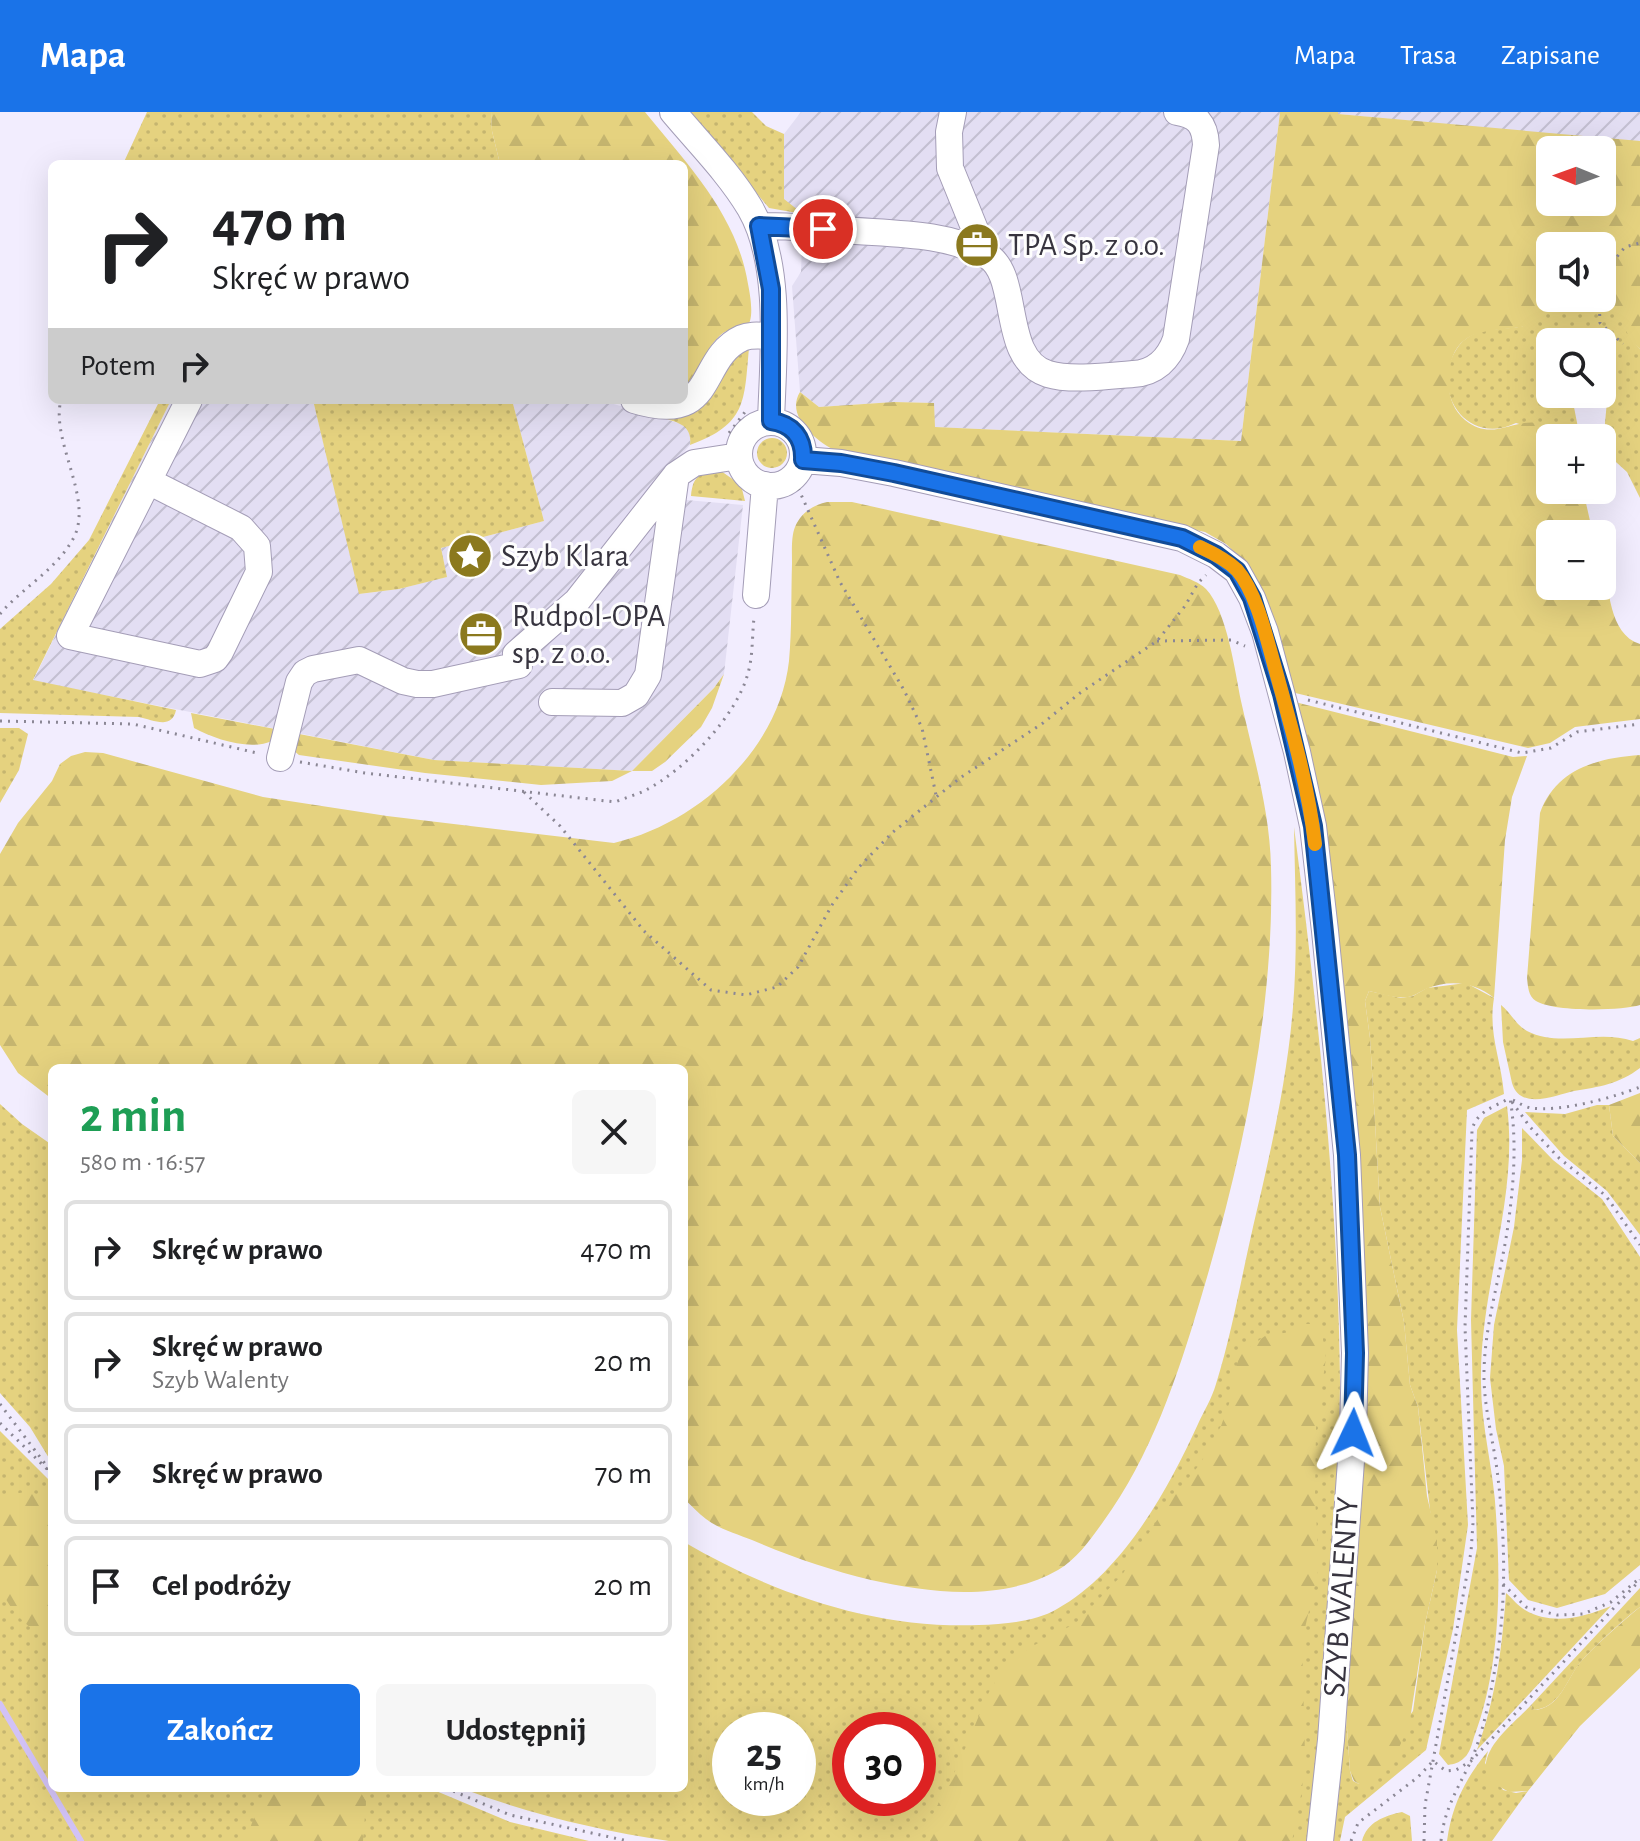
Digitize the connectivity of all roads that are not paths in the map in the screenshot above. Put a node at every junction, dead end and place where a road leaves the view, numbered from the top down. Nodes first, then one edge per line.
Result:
1 (673, 112) edge
2 (953, 112) edge
3 (1177, 112) edge
4 (759, 226) junction
5 (962, 245) junction
6 (773, 336) junction
7 (688, 401) edge
8 (187, 404) edge
9 (771, 421) junction
10 (731, 447) junction
11 (798, 469) junction
12 (676, 475) junction
13 (148, 481) junction
14 (765, 485) junction
15 (756, 595) road end
16 (552, 702) dead end
17 (280, 758) road end
18 (1320, 1841) edge

1 - 4 street
2 - 5 street
3 - 5 street
4 - 5 street
4 - 6 street
6 - 7 street
6 - 9 street
8 - 13 street
9 - 10 street
9 - 11 street
10 - 12 street
10 - 14 street
11 - 14 street
11 - 18 street, SZYB WALENTY
12 - 16 street
12 - 17 street
13 - 13 street
14 - 15 street

